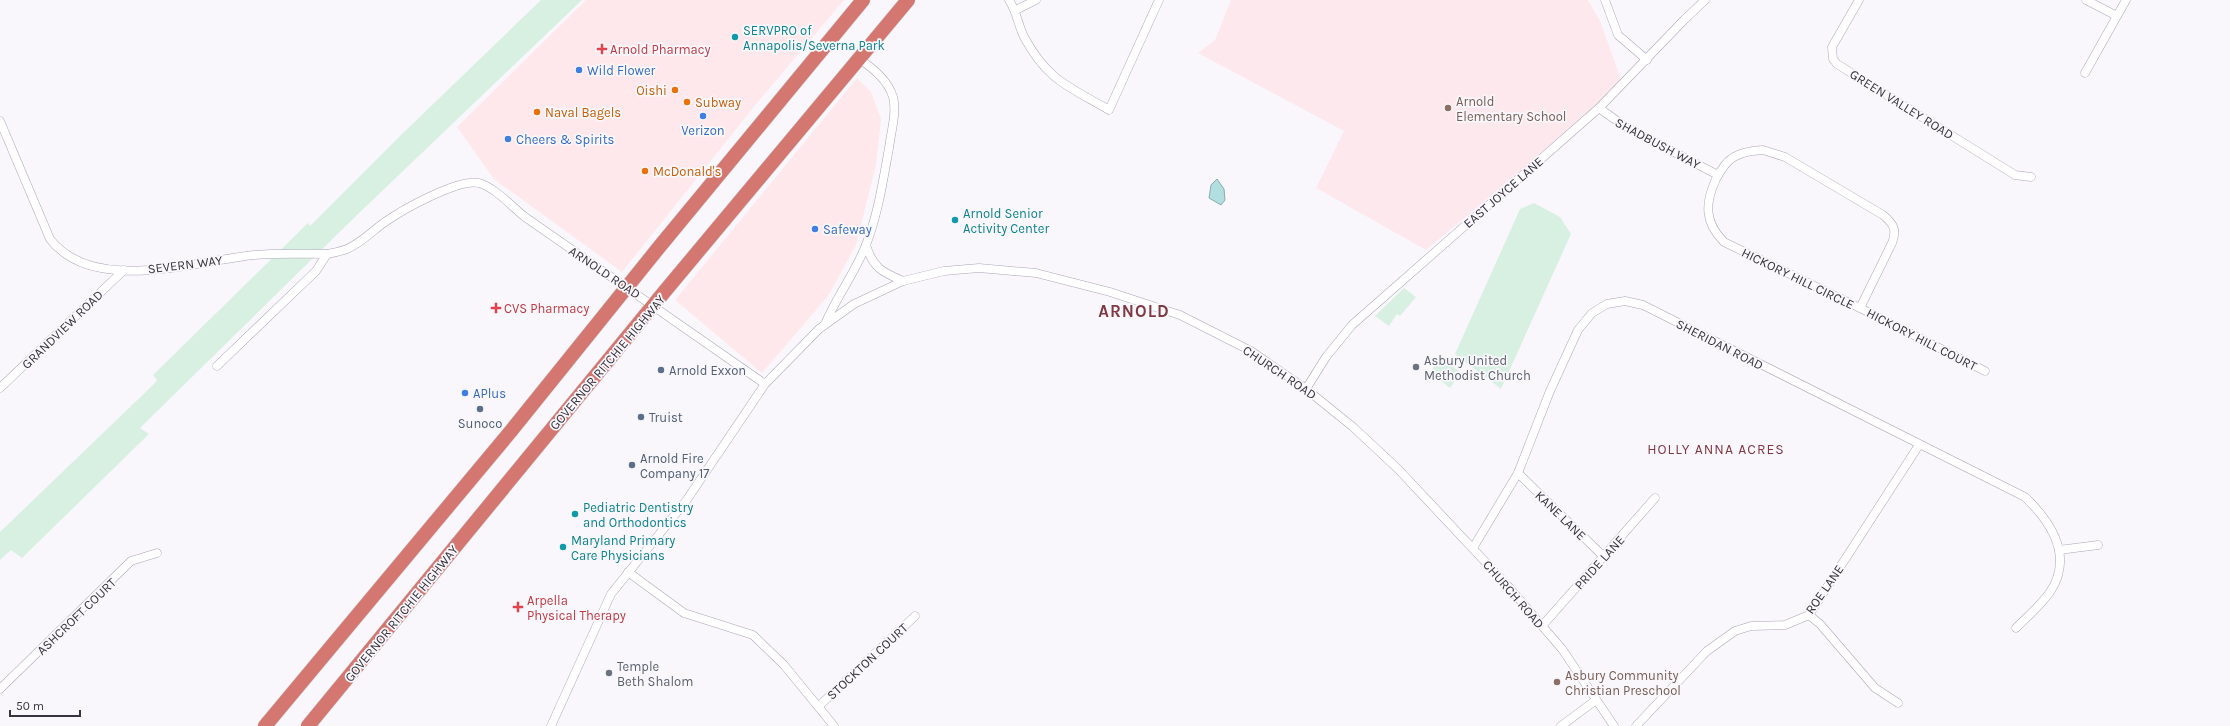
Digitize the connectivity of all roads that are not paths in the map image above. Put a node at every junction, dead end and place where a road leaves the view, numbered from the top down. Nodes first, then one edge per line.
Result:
1 (863, 0) edge
2 (908, 0) edge
3 (1009, 0) edge
4 (1016, 0) edge
5 (1036, 0) edge
6 (1159, 0) edge
7 (1605, 0) edge
8 (1706, 0) edge
9 (1859, 0) edge
10 (2086, 0) edge
11 (2126, 0) edge
12 (1016, 10) junction
13 (2117, 16) junction
14 (859, 58) junction
15 (1647, 60) junction
16 (2085, 73) dead end
17 (1599, 108) junction
18 (0, 121) edge
19 (1718, 175) junction
20 (2031, 177) dead end
21 (440, 192) joint
22 (866, 245) junction
23 (327, 254) junction
24 (124, 270) junction
25 (903, 281) junction
26 (627, 287) junction
27 (654, 305) junction
28 (1860, 308) junction
29 (825, 324) junction
30 (217, 366) dead end
31 (1985, 371) dead end
32 (765, 384) junction
33 (0, 388) edge
34 (1306, 389) junction
35 (1919, 445) junction
36 (1518, 473) junction
37 (1655, 498) dead end
38 (2098, 544) dead end
39 (1473, 548) junction
40 (2059, 550) junction
41 (157, 553) dead end
42 (1603, 556) junction
43 (628, 572) junction
44 (1809, 615) junction
45 (916, 616) dead end
46 (1542, 626) junction
47 (2016, 628) dead end
48 (0, 689) edge
49 (1596, 700) junction
50 (1898, 703) dead end
51 (819, 706) junction
52 (265, 726) edge
53 (308, 726) edge
54 (551, 726) edge
55 (834, 726) edge
56 (1561, 726) edge
57 (1614, 726) edge
58 (1636, 726) edge

1 - 26 highway
2 - 14 highway, GOVERNOR RITCHIE HIGHWAY
3 - 12 street
4 - 12 street
5 - 12 street
6 - 12 street
7 - 15 street
8 - 15 street, EAST JOYCE LANE
9 - 20 street, GREEN VALLEY ROAD
10 - 13 street
11 - 13 street
13 - 16 street
14 - 22 street
14 - 27 highway, GOVERNOR RITCHIE HIGHWAY
15 - 17 street, EAST JOYCE LANE
17 - 19 street, SHADBUSH WAY
17 - 34 street, EAST JOYCE LANE
18 - 24 street, SEVERN WAY
19 - 28 street, HICKORY HILL CIRCLE
19 - 28 street, HICKORY HILL CIRCLE
21 - 23 street, SEVERN WAY
21 - 26 street, ARNOLD ROAD
22 - 25 street
22 - 29 street
23 - 24 street, SEVERN WAY
23 - 30 street
24 - 33 street, GRANDVIEW ROAD
25 - 29 street, CHURCH ROAD
25 - 34 street, CHURCH ROAD
26 - 27 street, ARNOLD ROAD
26 - 52 highway
27 - 32 street, ARNOLD ROAD
27 - 53 highway, GOVERNOR RITCHIE HIGHWAY
28 - 31 street, HICKORY HILL COURT
29 - 32 street
32 - 43 street
34 - 39 street, CHURCH ROAD
35 - 36 street, SHERIDAN ROAD
35 - 40 street, SHERIDAN ROAD
35 - 44 street, ROE LANE
36 - 39 street, SHERIDAN ROAD
36 - 42 street, KANE LANE
37 - 42 street, PRIDE LANE
38 - 40 street
39 - 46 street, CHURCH ROAD
40 - 47 street, SHERIDAN ROAD
41 - 48 street, ASHCROFT COURT
42 - 46 street, PRIDE LANE
43 - 51 street
43 - 54 street
44 - 50 street
44 - 58 street, ROE LANE
45 - 51 street, STOCKTON COURT
46 - 49 street, CHURCH ROAD
49 - 56 street
49 - 57 street, CHURCH ROAD
51 - 55 street

